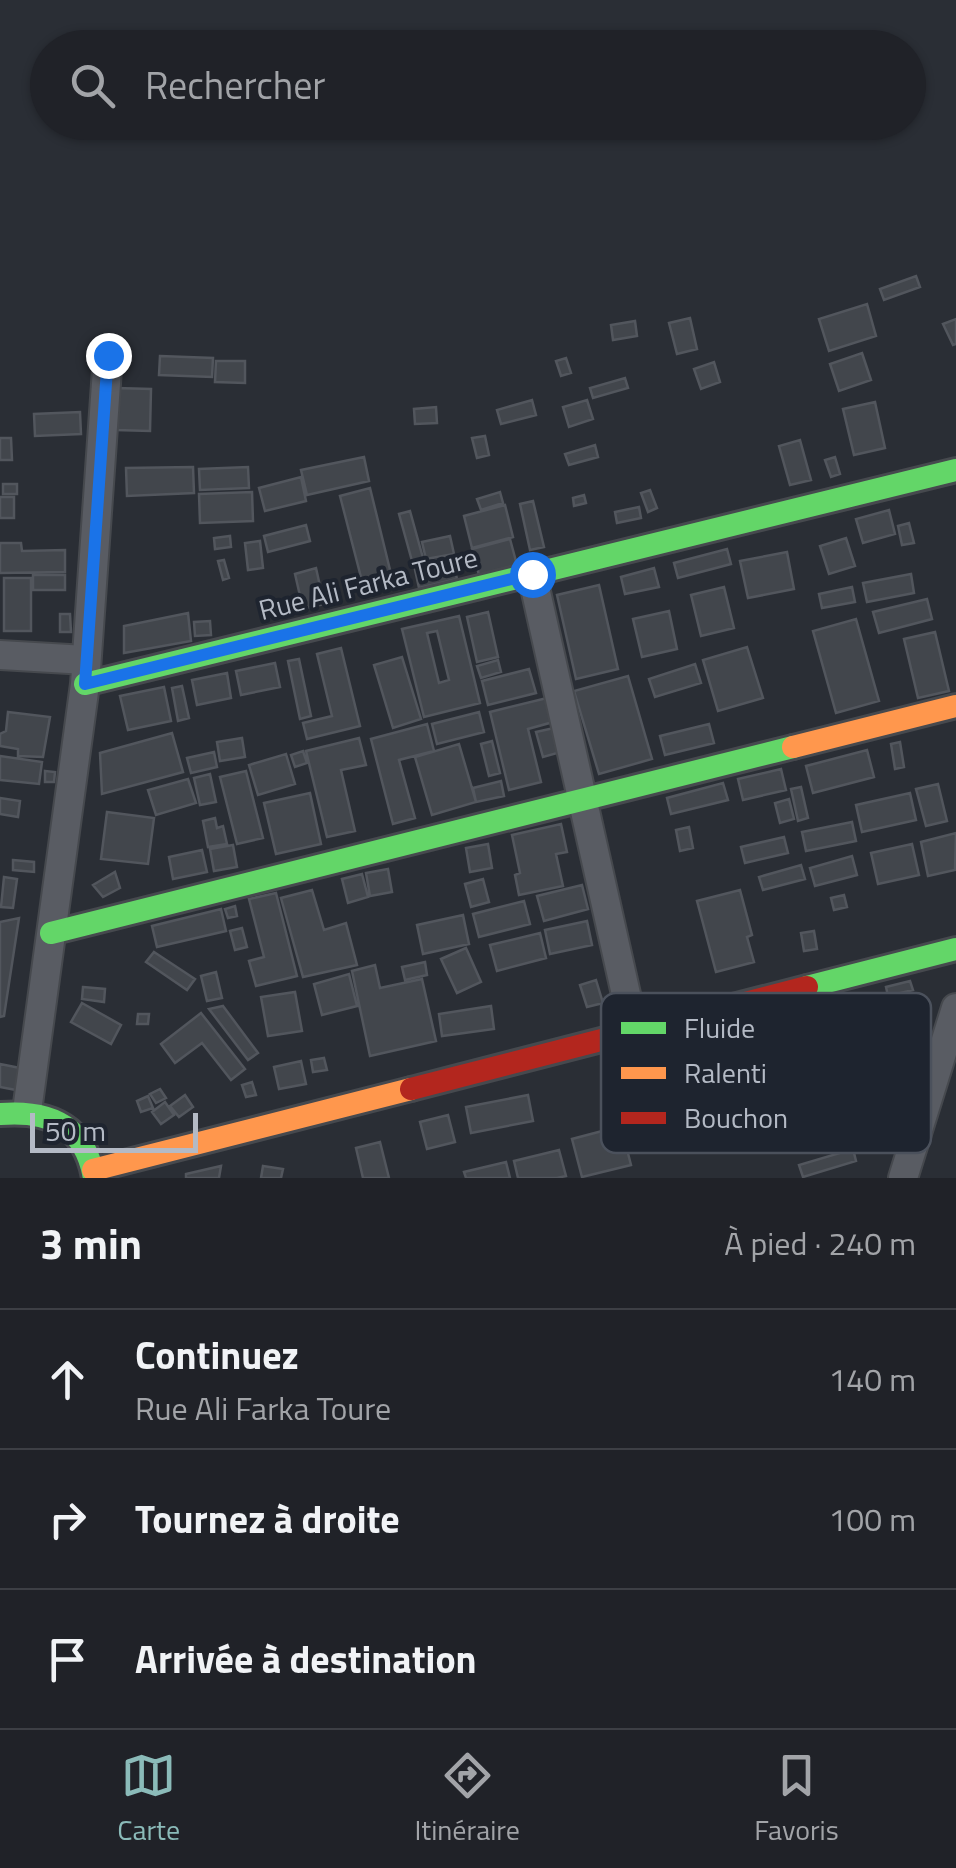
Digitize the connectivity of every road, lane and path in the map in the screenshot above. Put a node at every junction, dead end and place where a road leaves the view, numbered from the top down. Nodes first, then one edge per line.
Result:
1 (108, 355) dead end
2 (956, 470) edge
3 (532, 574) junction
4 (0, 655) edge
5 (86, 672) junction
6 (956, 706) edge
7 (582, 798) junction
8 (51, 932) junction
9 (956, 949) edge
10 (626, 993) edge
11 (781, 993) edge
12 (956, 1008) edge
13 (601, 1039) edge
14 (931, 1088) edge
15 (14, 1112) edge
16 (911, 1153) edge
17 (94, 1174) edge
18 (903, 1178) edge

1 - 5 street
2 - 3 street, Rue Ali Farka Toure
3 - 5 street, Rue Ali Farka Toure
3 - 7 street
4 - 5 street
5 - 8 street
6 - 7 street
7 - 8 street
7 - 10 street
8 - 15 street
9 - 11 street
12 - 14 street
13 - 17 street
15 - 17 street
16 - 18 street

